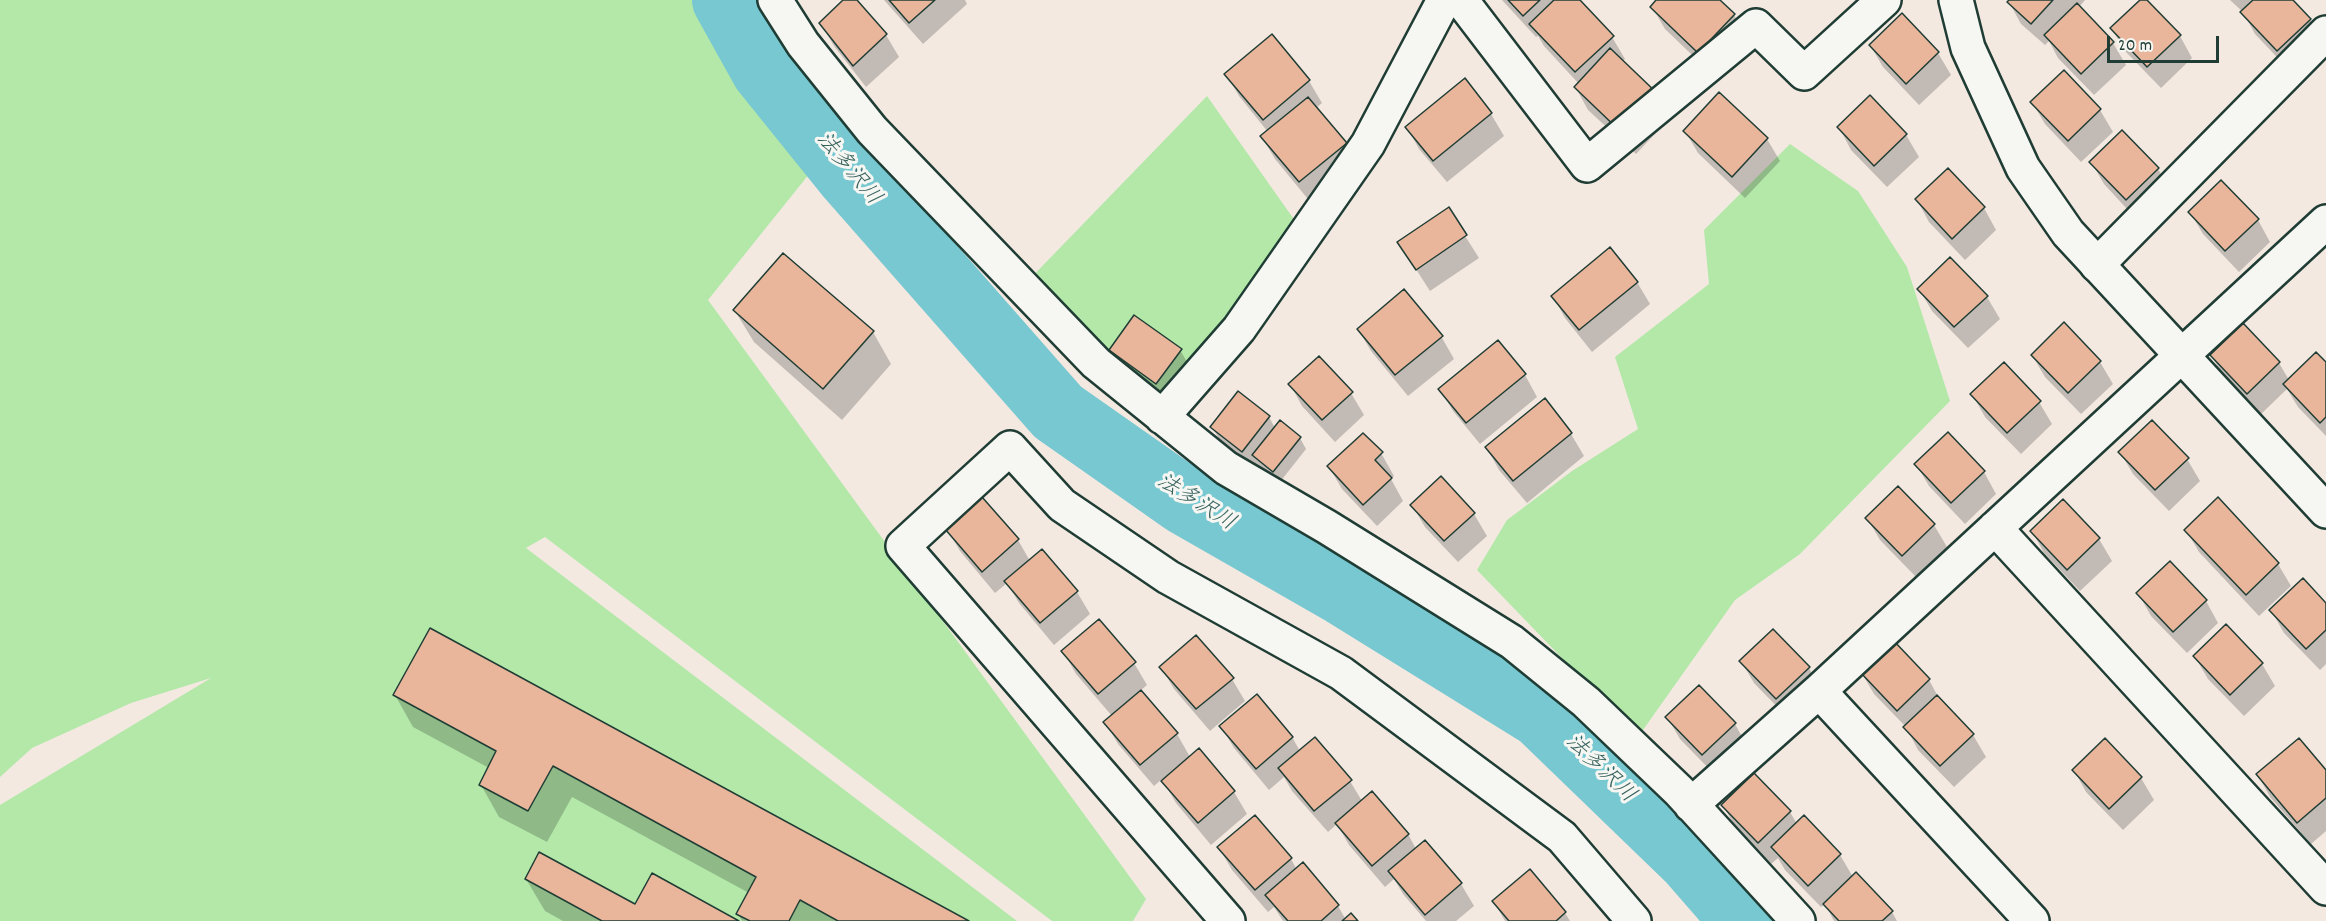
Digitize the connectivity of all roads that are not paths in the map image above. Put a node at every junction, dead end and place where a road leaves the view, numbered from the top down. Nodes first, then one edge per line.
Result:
1 (775, 0) edge
2 (1444, 0) edge
3 (1461, 0) edge
4 (1884, 0) edge
5 (1956, 0) edge
6 (2326, 33) edge
7 (2326, 222) edge
8 (2097, 265) junction
9 (2182, 357) junction
10 (1162, 417) junction
11 (2326, 511) edge
12 (1995, 528) junction
13 (1819, 691) junction
14 (1692, 805) junction
15 (2326, 888) edge
16 (1619, 915) edge
17 (1228, 921) edge
18 (1798, 921) edge
19 (2032, 921) edge

1 - 10 street
2 - 10 street
3 - 4 street
5 - 8 street
6 - 8 street
7 - 9 street
8 - 9 street
9 - 11 street
9 - 12 street
10 - 14 street
12 - 13 street
12 - 15 street
13 - 14 street
13 - 19 street
14 - 18 street
16 - 17 street

